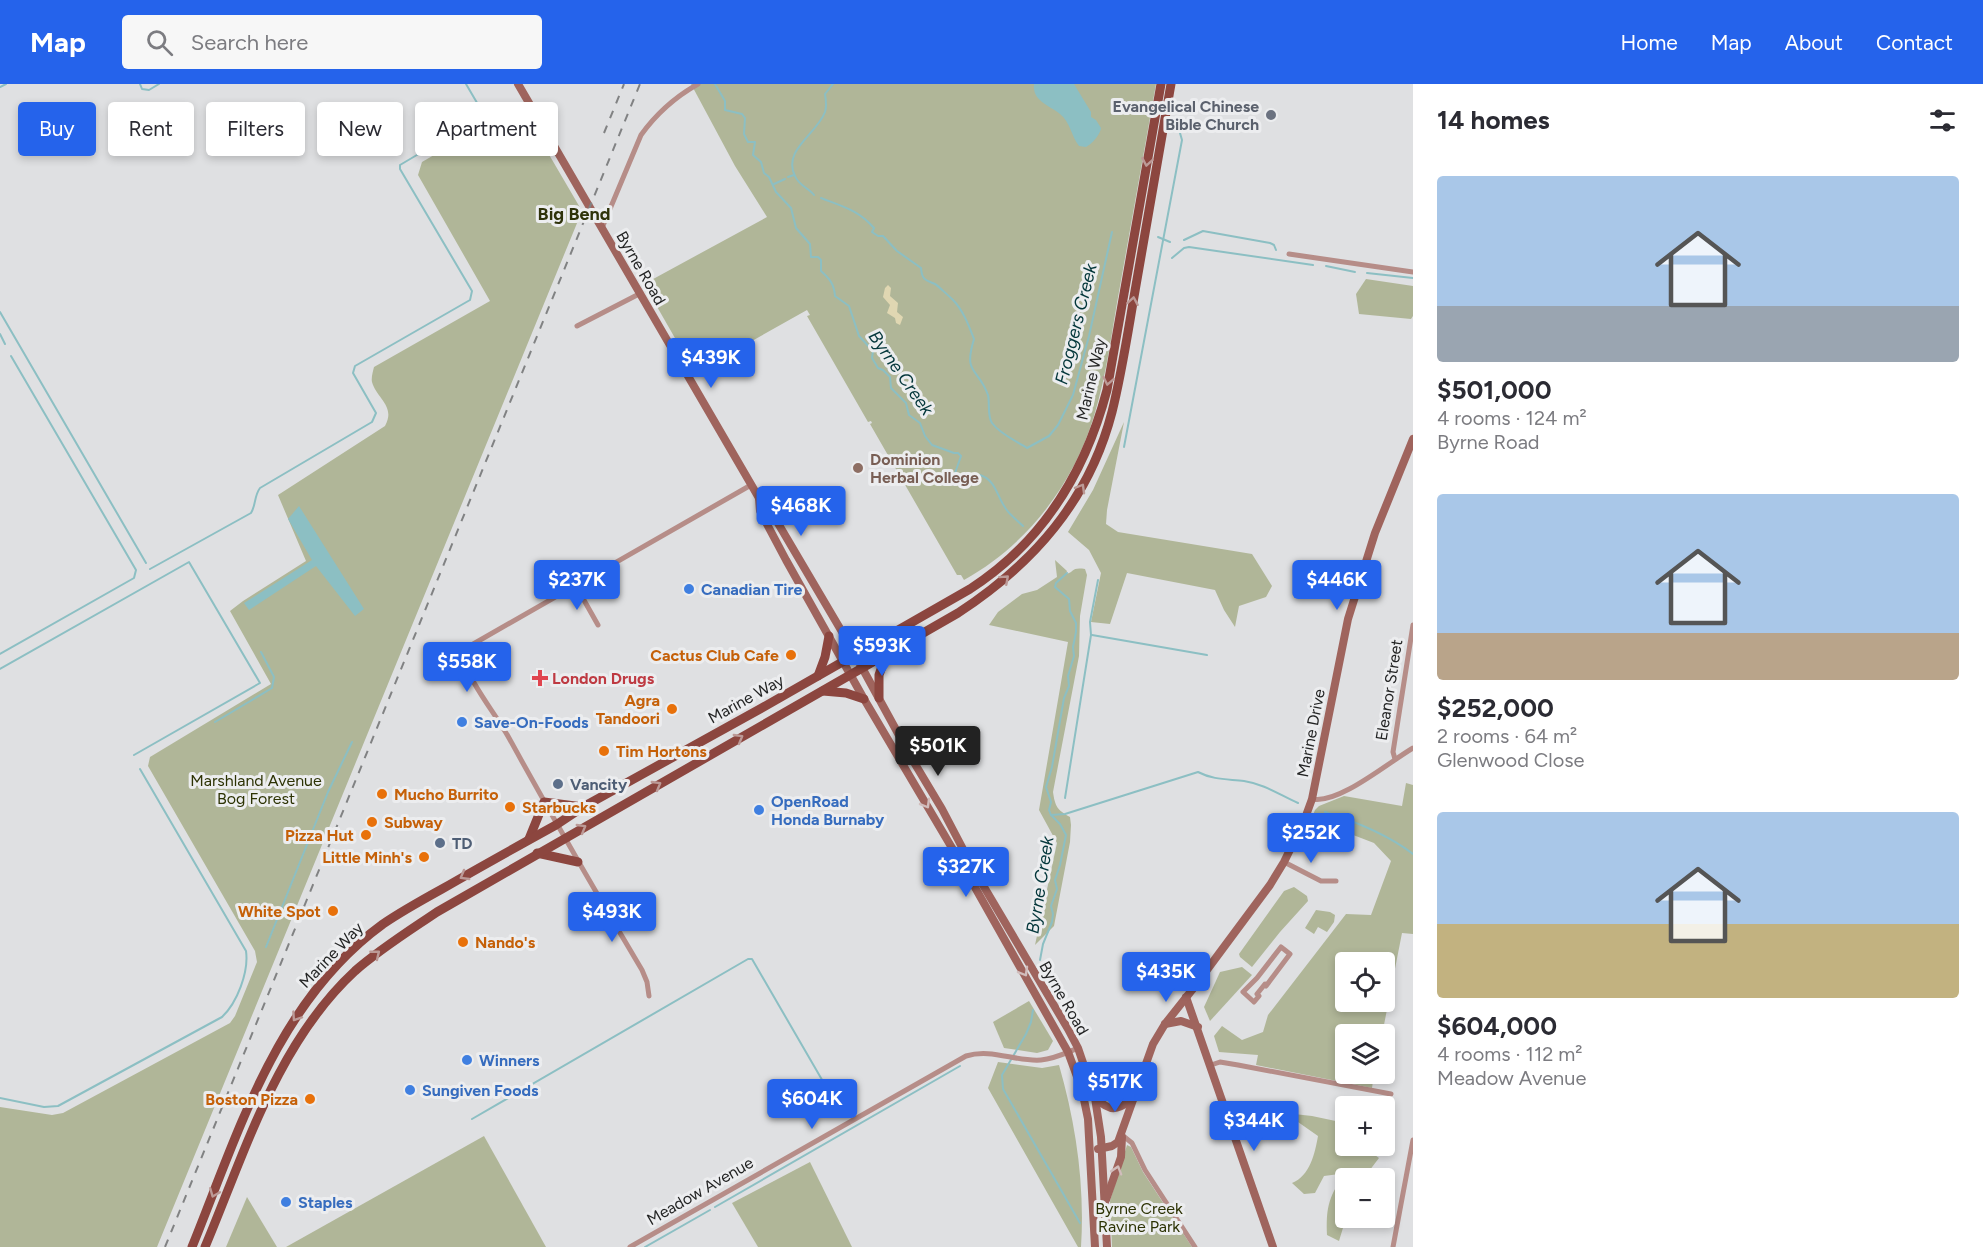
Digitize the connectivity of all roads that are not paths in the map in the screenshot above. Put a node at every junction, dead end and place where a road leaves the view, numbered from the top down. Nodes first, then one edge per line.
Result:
1 (518, 84) edge
2 (698, 84) edge
3 (1161, 84) edge
4 (1171, 84) edge
5 (602, 228) junction
6 (1290, 254) dead end
7 (1413, 272) edge
8 (641, 293) junction
9 (577, 326) dead end
10 (1413, 439) edge
11 (751, 485) junction
12 (759, 498) junction
13 (576, 586) junction
14 (598, 625) dead end
15 (1413, 625) edge
16 (829, 636) junction
17 (855, 654) junction
18 (886, 655) junction
19 (843, 661) junction
20 (863, 669) junction
21 (851, 675) junction
22 (818, 676) junction
23 (820, 691) junction
24 (879, 698) junction
25 (864, 699) junction
26 (1413, 748) edge
27 (1395, 759) junction
28 (1312, 799) junction
29 (544, 802) junction
30 (583, 807) junction
31 (556, 825) junction
32 (564, 838) junction
33 (529, 839) junction
34 (537, 853) junction
35 (578, 862) junction
36 (1284, 862) junction
37 (1336, 881) dead end
38 (649, 996) dead end
39 (1186, 997) junction
40 (1254, 1002) joint
41 (1165, 1024) junction
42 (1198, 1027) junction
43 (1077, 1048) junction
44 (1068, 1052) junction
45 (1211, 1065) junction
46 (1391, 1094) dead end
47 (1095, 1098) junction
48 (1133, 1099) junction
49 (1122, 1135) junction
50 (1413, 1140) edge
51 (1101, 1148) junction
52 (1090, 1149) junction
53 (1104, 1205) junction
54 (192, 1247) edge
55 (205, 1247) edge
56 (630, 1247) edge
57 (1095, 1247) edge
58 (1107, 1247) edge
59 (1195, 1247) edge
60 (1273, 1247) edge
61 (1393, 1247) edge

1 - 5 street, Byrne Road
2 - 5 street
3 -> 17 main road, Marine Way
18 -> 4 main road, Marine Way
5 - 8 street, Byrne Road
6 - 7 street
8 - 9 street
8 - 11 street, Byrne Road
10 - 28 street, Marine Drive
11 - 12 street, Byrne Road
11 - 13 street
12 - 16 street, Byrne Road
12 - 17 street, Byrne Road
13 - 14 street
13 - 29 street
15 - 27 street, Eleanor Street
16 - 19 street, Byrne Road
16 - 22 main road
17 - 19 main road, Marine Way
17 - 20 street, Byrne Road
18 - 20 main road, Marine Way
18 - 24 main road
19 - 21 street, Byrne Road
19 - 22 main road, Marine Way
20 - 21 main road, Marine Way
20 - 24 street, Byrne Road
21 - 23 main road, Marine Way
21 - 25 street, Byrne Road
22 - 30 main road, Marine Way
23 - 25 main road
32 -> 23 main road, Marine Way
24 - 43 street, Byrne Road
25 -> 44 street, Byrne Road
26 - 27 street
27 - 28 street
28 - 36 street, Marine Drive
29 - 30 main road
29 - 31 street
29 - 33 main road
30 - 31 main road, Marine Way
31 - 32 street
31 - 33 main road, Marine Way
32 - 34 main road, Marine Way
32 - 35 street
33 -> 54 main road, Marine Way
34 - 35 main road
55 -> 34 main road, Marine Way
35 - 38 street
36 - 37 street
36 - 39 street, Marine Drive
39 - 41 street, Marine Drive
39 - 42 street
40 - 40 street
41 - 42 street
41 - 48 street, Marine Drive
42 - 45 street
43 - 44 street, Meadow Avenue
43 - 47 street, Byrne Road
44 - 52 street, Byrne Road
44 - 56 street, Meadow Avenue
45 - 46 street
45 - 60 street
47 - 48 street
47 - 51 street, Byrne Road
48 - 49 street, Marine Drive
49 - 51 street
53 -> 49 street, Marine Drive
49 - 59 street
50 - 61 street
51 - 52 street
51 - 53 street, Byrne Road
52 - 57 street, Byrne Road
53 - 58 street, Byrne Road

